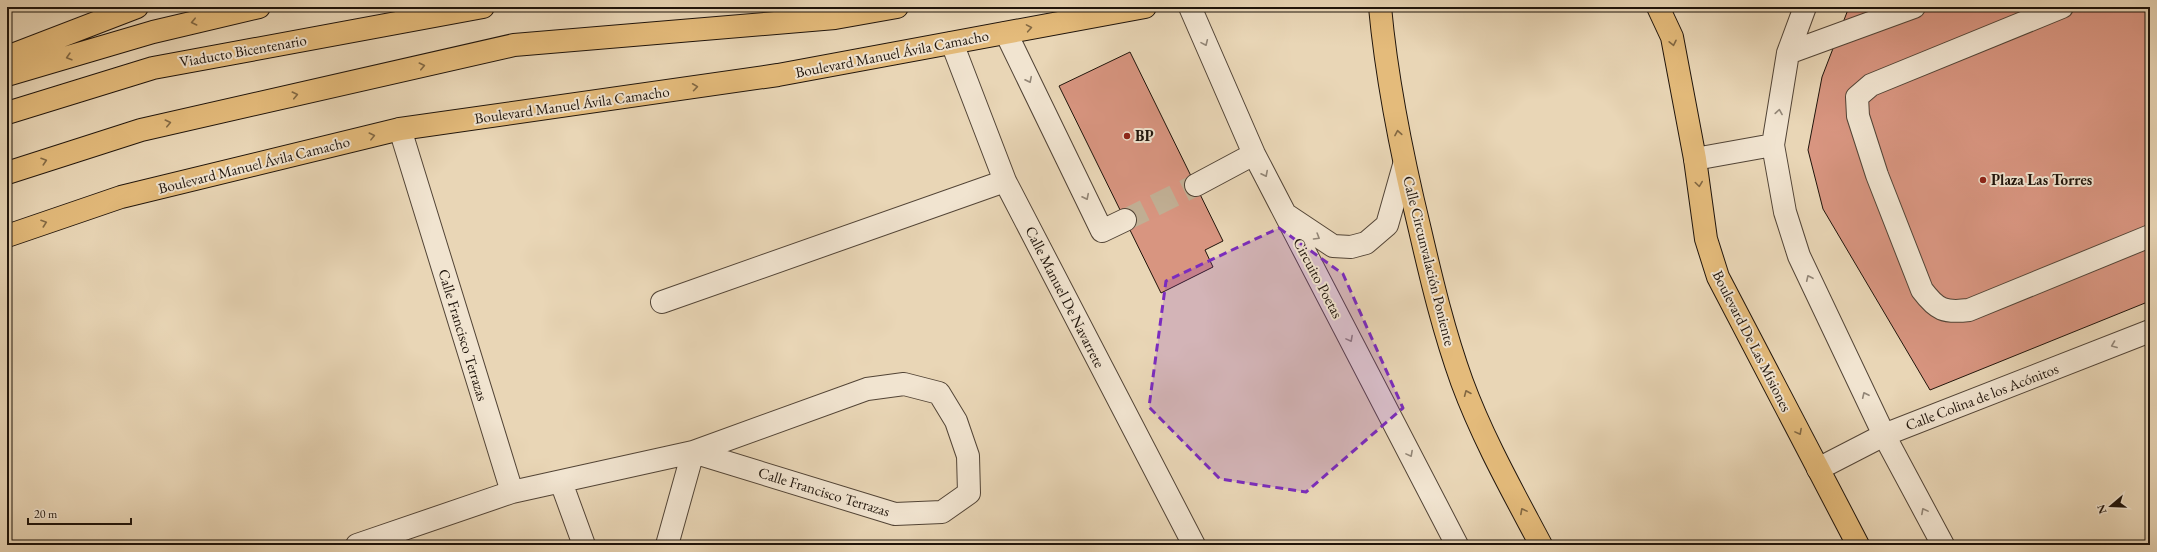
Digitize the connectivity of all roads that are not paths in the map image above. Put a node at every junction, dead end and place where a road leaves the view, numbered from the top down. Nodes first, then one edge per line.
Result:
1 (137, 7) edge
2 (259, 7) edge
3 (483, 7) edge
4 (898, 7) edge
5 (1145, 7) edge
6 (1190, 7) edge
7 (1380, 7) edge
8 (1658, 7) edge
9 (1805, 7) edge
10 (1914, 7) edge
11 (2062, 7) edge
12 (1006, 33) junction
13 (952, 43) junction
14 (1788, 53) junction
15 (7, 57) edge
16 (7, 75) edge
17 (7, 113) edge
18 (400, 129) junction
19 (1773, 145) junction
20 (1254, 154) junction
21 (1695, 159) junction
22 (1404, 165) junction
23 (7, 173) edge
24 (1005, 181) junction
25 (1196, 185) tunnel mouth
26 (1285, 214) junction
27 (1125, 220) tunnel mouth
28 (7, 236) edge
29 (2150, 236) edge
30 (662, 302) dead end
31 (2150, 331) edge
32 (1884, 435) junction
33 (693, 452) junction
34 (1818, 469) junction
35 (561, 482) junction
36 (512, 492) junction
37 (357, 545) edge
38 (584, 545) edge
39 (667, 545) edge
40 (1194, 545) edge
41 (1457, 545) edge
42 (1541, 545) edge
43 (1858, 545) edge
44 (1943, 545) edge

1 - 15 main road
2 -> 16 main road
3 - 17 main road, Viaducto Bicentenario
23 -> 4 main road
12 -> 5 main road, Boulevard Manuel Ávila Camacho
6 -> 20 street, Circuito Poetas
22 -> 7 main road, Calle Circunvalación Poniente
8 -> 21 main road, Boulevard De Las Misiones
9 - 14 street
10 - 14 street
11 - 29 street
12 - 13 main road, Boulevard Manuel Ávila Camacho
12 -> 27 street
18 -> 13 main road, Boulevard Manuel Ávila Camacho
13 - 24 street, Calle Manuel De Navarrete
19 -> 14 street
28 -> 18 main road, Boulevard Manuel Ávila Camacho
18 - 36 street, Calle Francisco Terrazas
19 - 21 street
32 -> 19 street
20 - 25 street
20 -> 26 street, Circuito Poetas
21 -> 34 main road, Boulevard De Las Misiones
26 -> 22 street
42 -> 22 main road, Calle Circunvalación Poniente
24 - 30 street
24 - 40 street, Calle Manuel De Navarrete
26 -> 41 street, Circuito Poetas
31 -> 32 street, Calle Colina de los Acónitos
32 - 34 street, Calle Colina de los Acónitos
44 -> 32 street
33 - 33 street, Calle Francisco Terrazas
33 - 35 street, Calle Francisco Terrazas
33 - 39 street
34 - 43 main road, Boulevard De Las Misiones
35 - 36 street, Calle Francisco Terrazas
35 - 38 street
36 - 37 street

